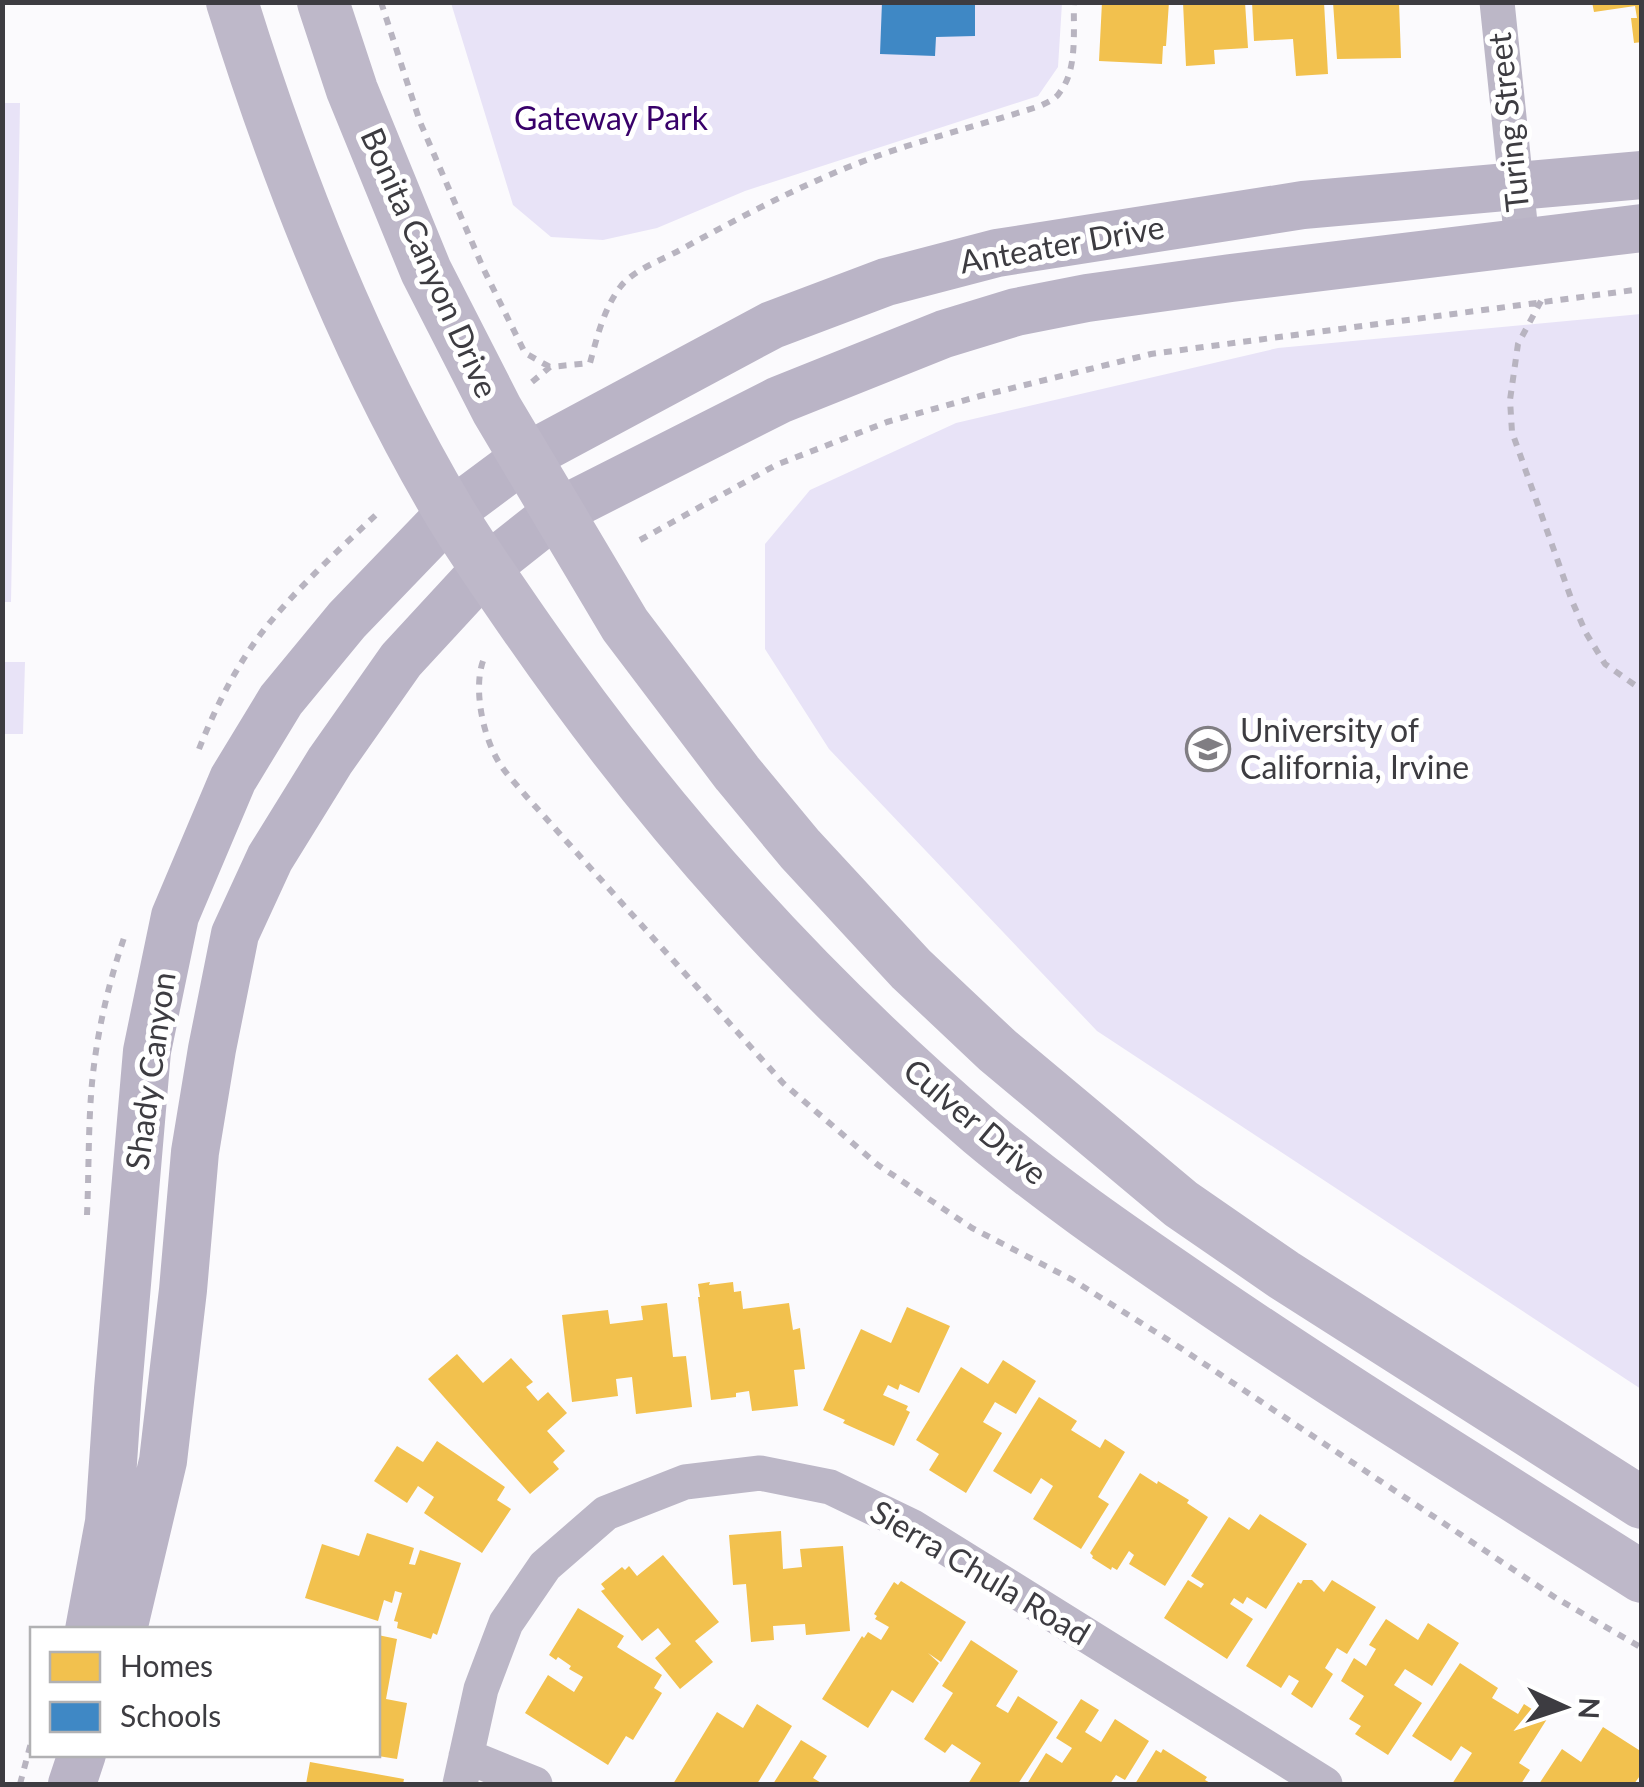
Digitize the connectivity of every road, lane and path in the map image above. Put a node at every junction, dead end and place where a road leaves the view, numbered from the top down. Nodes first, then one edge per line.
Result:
1 (232, 2) edge
2 (323, 2) edge
3 (381, 2) edge
4 (1074, 2) edge
5 (1496, 2) edge
6 (1642, 175) edge
7 (1515, 187) junction
8 (1642, 228) edge
9 (1522, 242) junction
10 (1642, 289) edge
11 (1541, 301) junction
12 (550, 367) junction
13 (532, 382) dead end
14 (524, 458) junction
15 (450, 513) junction
16 (556, 513) junction
17 (640, 540) dead end
18 (485, 569) junction
19 (1642, 690) edge
20 (1642, 1503) edge
21 (1642, 1577) edge
22 (89, 1627) edge
23 (124, 1627) edge
24 (30, 1746) edge
25 (66, 1757) edge
26 (81, 1757) edge
27 (463, 1770) edge
28 (20, 1784) edge
29 (61, 1784) edge
30 (72, 1784) edge
31 (535, 1784) edge
32 (1324, 1784) edge

1 - 15 main road
2 - 14 main road, Bonita Canyon Drive
3 - 12 path
4 - 12 path
5 - 7 street, Turing Street
6 - 7 main road, Anteater Drive
7 - 9 street, Turing Street
7 - 14 main road, Anteater Drive
8 - 9 main road, Anteater Drive
9 - 16 main road, Anteater Drive
10 - 11 path
11 - 17 path
11 - 19 path
12 - 13 path
14 - 15 main road, Shady Canyon
14 - 16 main road, Bonita Canyon Drive
15 - 18 main road, Culver Drive
15 - 22 main road, Shady Canyon
16 - 18 main road, Shady Canyon
16 - 20 main road
18 - 21 main road, Culver Drive
18 - 23 main road, Shady Canyon
24 - 28 path
25 - 29 main road
26 - 30 main road
27 - 31 street
27 - 32 street, Sierra Chula Road

